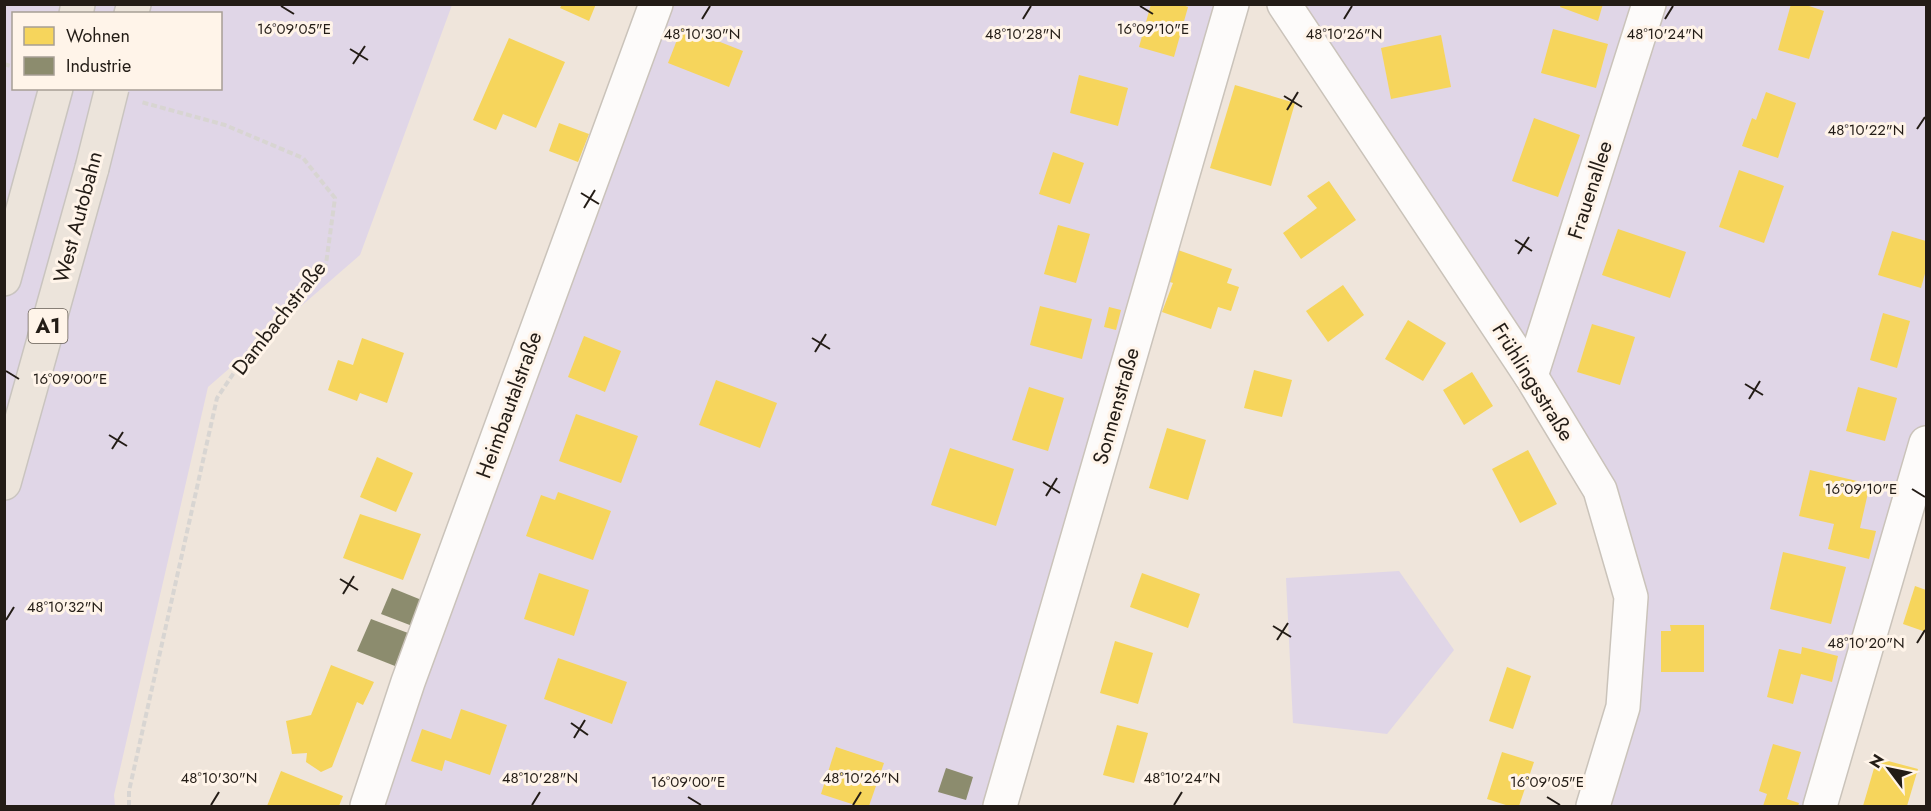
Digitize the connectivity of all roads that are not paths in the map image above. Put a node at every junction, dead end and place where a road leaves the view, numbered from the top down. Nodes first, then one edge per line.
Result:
1 (656, 4) edge
2 (1232, 4) edge
3 (1284, 4) edge
4 (1649, 4) edge
5 (55, 90) edge
6 (124, 95) edge
7 (4, 279) edge
8 (1531, 376) junction
9 (1926, 442) edge
10 (4, 483) edge
11 (367, 807) edge
12 (1000, 807) edge
13 (1593, 807) edge
14 (1820, 807) edge

1 - 11 street, Heimbautalstraße
2 - 12 street, Sonnenstraße
3 - 8 street, Frühlingsstraße
4 - 8 street, Frauenallee
5 - 7 highway
6 - 10 highway, West Autobahn / A1, bridge
8 - 13 street, Frühlingsstraße
9 - 14 street

